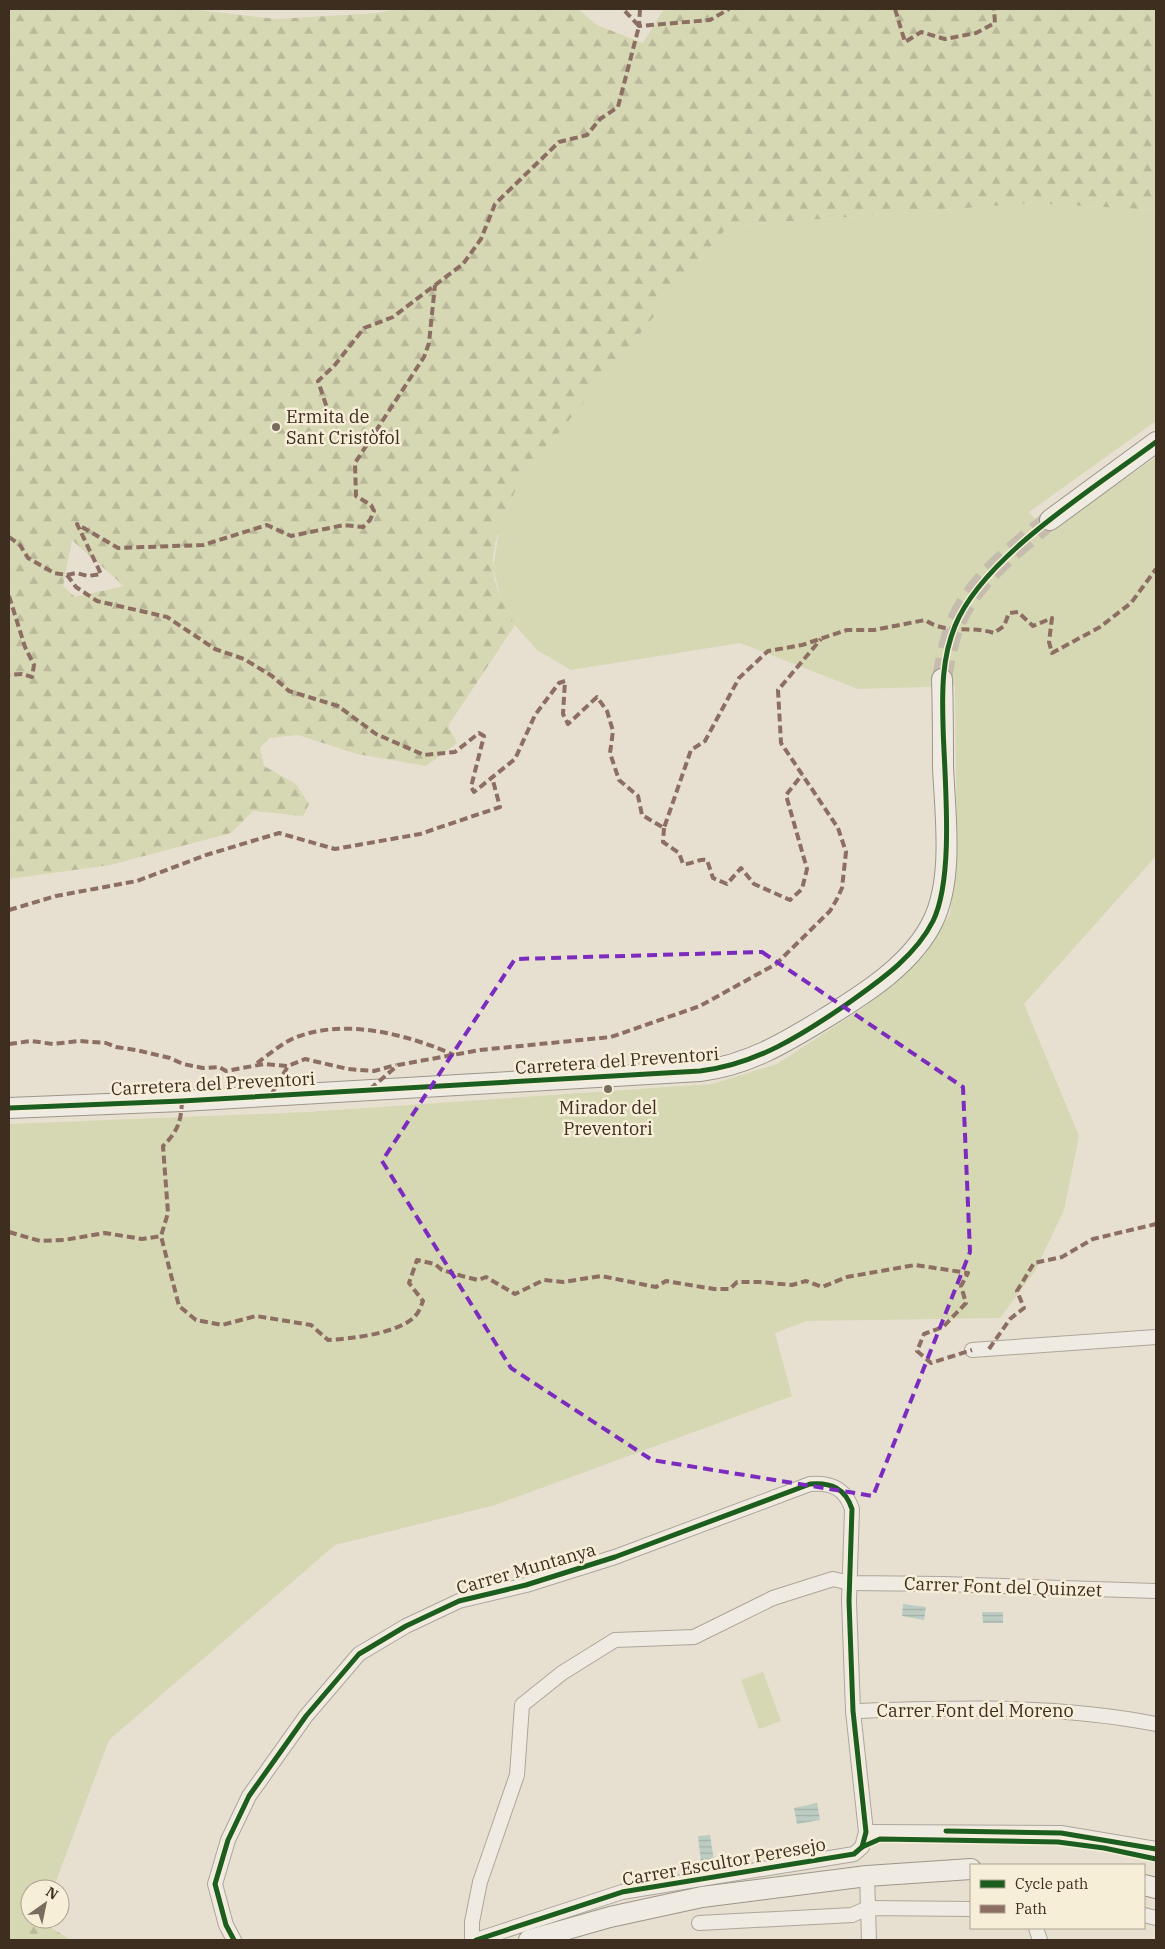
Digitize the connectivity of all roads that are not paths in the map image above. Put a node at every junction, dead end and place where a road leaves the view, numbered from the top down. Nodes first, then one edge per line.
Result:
1 (1156, 442) edge
2 (1050, 520) tunnel mouth
3 (942, 679) tunnel mouth
4 (9, 1108) edge
5 (1156, 1337) edge
6 (972, 1350) dead end
7 (850, 1583) junction
8 (1156, 1591) edge
9 (853, 1711) junction
10 (1156, 1724) edge
11 (866, 1832) junction
12 (1156, 1849) edge
13 (970, 1869) edge
14 (867, 1876) junction
15 (868, 1908) junction
16 (970, 1909) edge
17 (699, 1923) dead end
18 (234, 1940) edge
19 (472, 1940) edge
20 (476, 1940) edge
21 (529, 1940) edge
22 (869, 1940) edge

1 - 2 street
3 - 4 street, Carretera del Preventori
5 - 6 street
7 - 8 street, Carrer Font del Quinzet
7 - 9 street
7 - 18 street, Carrer Muntanya
7 - 19 street, Carrer Font del Quinzet
9 - 10 street, Carrer Font del Moreno
9 - 11 street
11 - 12 street
11 - 20 street, Carrer Escultor Peresejo
13 - 14 street, Carrer Escultor Peresejo
14 - 15 street
14 - 21 street, Carrer Escultor Peresejo
15 - 16 street
15 - 17 street
15 - 22 street

